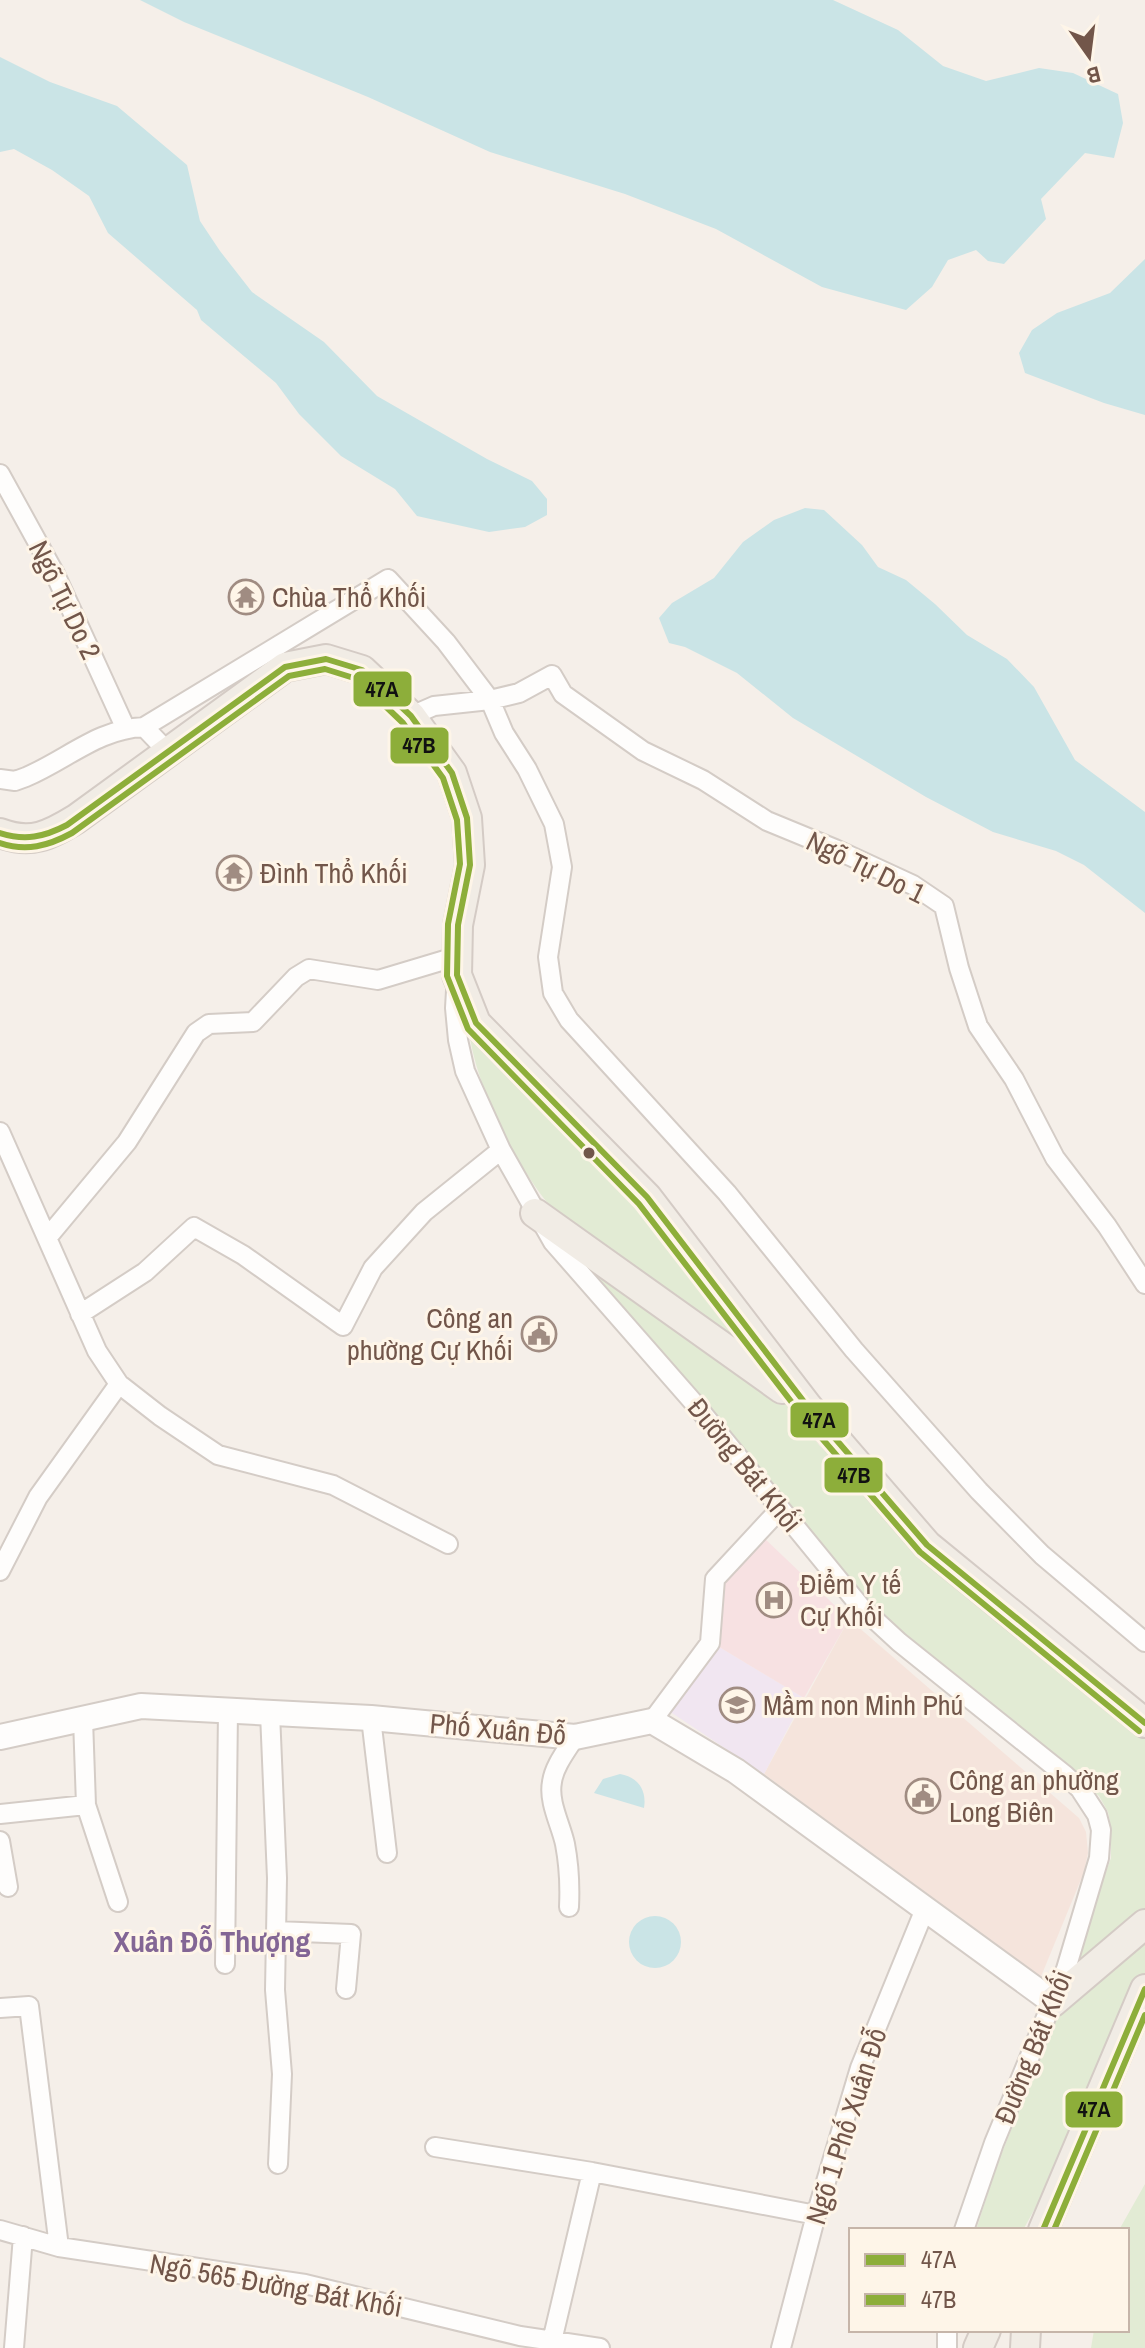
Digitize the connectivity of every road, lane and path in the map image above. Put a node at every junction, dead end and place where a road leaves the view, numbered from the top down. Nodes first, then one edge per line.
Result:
1 (0, 474) edge
2 (490, 700) junction
3 (411, 716) junction
4 (135, 727) junction
5 (167, 751) junction
6 (0, 779) edge
7 (0, 833) edge
8 (458, 956) junction
9 (0, 1132) edge
10 (501, 1150) junction
11 (535, 1213) junction
12 (47, 1238) junction
13 (1145, 1284) edge
14 (80, 1314) junction
15 (119, 1384) junction
16 (808, 1407) junction
17 (780, 1509) junction
18 (448, 1544) dead end
19 (0, 1571) edge
20 (1145, 1642) edge
21 (228, 1711) junction
22 (270, 1713) junction
23 (371, 1718) junction
24 (83, 1719) junction
25 (652, 1721) junction
26 (1145, 1723) edge
27 (0, 1737) edge
28 (575, 1737) junction
29 (86, 1805) junction
30 (0, 1814) edge
31 (0, 1841) edge
32 (387, 1853) dead end
33 (8, 1887) dead end
34 (118, 1902) dead end
35 (569, 1907) dead end
36 (925, 1909) junction
37 (1145, 1924) edge
38 (276, 1931) junction
39 (225, 1964) dead end
40 (346, 1989) dead end
41 (1145, 1989) edge
42 (1053, 2002) junction
43 (0, 2008) edge
44 (435, 2147) dead end
45 (278, 2164) dead end
46 (592, 2172) junction
47 (1068, 2174) junction
48 (816, 2215) junction
49 (965, 2228) edge
50 (1033, 2228) edge
51 (1044, 2228) edge
52 (0, 2230) edge
53 (23, 2236) junction
54 (59, 2247) junction
55 (552, 2341) junction
56 (14, 2348) edge
57 (600, 2348) edge
58 (781, 2348) edge

1 - 4 street, Ngõ Tự Do 2
2 - 3 street, Ngõ Tự Do 1
2 - 4 street
2 - 13 street, Ngõ Tự Do 1
2 - 20 street
3 - 5 main road
3 - 8 main road
4 - 5 street, Ngõ Tự Do 2
4 - 6 street
5 - 7 main road
8 - 10 street, Đường Bát Khối
8 - 12 street
8 - 16 main road
9 - 12 street
10 - 11 street, Đường Bát Khối
10 - 14 street
11 - 16 main road
11 - 17 street, Đường Bát Khối
12 - 14 street
14 - 15 street
15 - 18 street
15 - 19 street
16 - 26 main road
17 - 25 street
17 - 42 street, Đường Bát Khối
21 - 22 street, Phố Xuân Đỗ
21 - 24 street, Phố Xuân Đỗ
21 - 39 street
22 - 23 street, Phố Xuân Đỗ
22 - 38 street
23 - 28 street, Phố Xuân Đỗ
23 - 32 street
24 - 27 street, Phố Xuân Đỗ
24 - 29 street
25 - 28 street, Phố Xuân Đỗ
25 - 36 street
28 - 35 street
29 - 30 street
29 - 34 street
31 - 33 street
36 - 42 street
36 - 48 street, Ngõ 1 Phố Xuân Đỗ
37 - 42 main road
38 - 40 street
38 - 45 street
41 - 47 main road
42 - 49 street, Đường Bát Khối
43 - 54 street
44 - 46 street
46 - 48 street
46 - 55 street
47 - 50 main road
47 - 51 main road
48 - 58 street, Ngõ 1 Phố Xuân Đỗ
52 - 53 street, Ngõ 565 Đường Bát Khối
53 - 54 street, Ngõ 565 Đường Bát Khối
53 - 56 street
54 - 55 street, Ngõ 565 Đường Bát Khối
55 - 57 street, Ngõ 565 Đường Bát Khối

